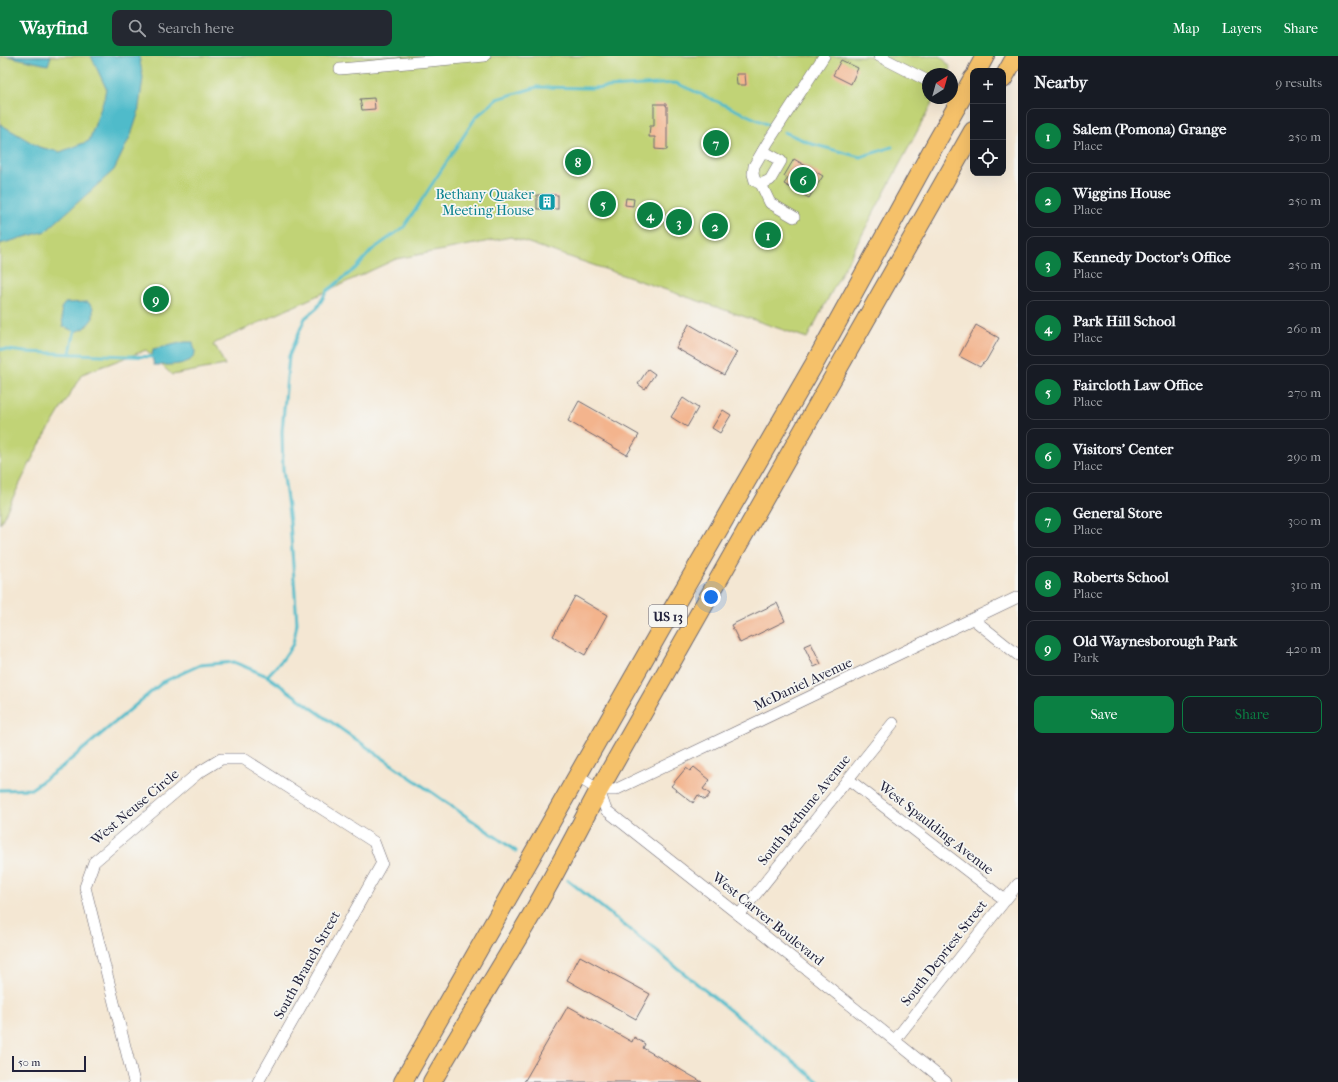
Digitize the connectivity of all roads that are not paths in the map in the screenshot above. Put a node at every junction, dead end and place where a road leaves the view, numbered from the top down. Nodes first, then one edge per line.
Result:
1 (485, 56) edge
2 (824, 56) edge
3 (879, 56) edge
4 (985, 56) edge
5 (1016, 56) edge
6 (979, 68) edge
7 (340, 69) dead end
8 (1006, 74) edge
9 (922, 78) edge
10 (970, 81) edge
11 (958, 95) edge
12 (953, 104) edge
13 (970, 136) edge
14 (763, 151) junction
15 (761, 184) junction
16 (794, 218) dead end
17 (1018, 597) edge
18 (973, 619) junction
19 (1018, 655) edge
20 (892, 723) dead end
21 (578, 777) junction
22 (848, 779) junction
23 (599, 790) junction
24 (382, 862) joint
25 (1018, 884) edge
26 (1005, 900) junction
27 (739, 915) junction
28 (894, 1040) junction
29 (134, 1082) edge
30 (258, 1082) edge
31 (404, 1082) edge
32 (432, 1082) edge
33 (946, 1082) edge

1 - 7 street
2 - 14 street
3 - 9 street
4 - 6 highway
5 - 8 highway
10 - 11 highway, US 13
12 - 21 highway, US 13
13 - 23 highway, US 13
14 - 15 street
14 - 15 street
15 - 16 street
17 - 18 street, McDaniel Avenue
18 - 19 street
18 - 23 street, McDaniel Avenue
20 - 22 street, South Bethune Avenue
21 - 23 street
21 - 31 highway, US 13
22 - 26 street, West Spaulding Avenue
22 - 27 street, South Bethune Avenue
23 - 27 street, West Carver Boulevard
23 - 32 highway, US 13
24 - 29 street, West Neuse Circle
24 - 30 street, South Branch Street
25 - 26 street, South Depriest Street
26 - 28 street, South Depriest Street
27 - 28 street, West Carver Boulevard
28 - 33 street, West Carver Boulevard

